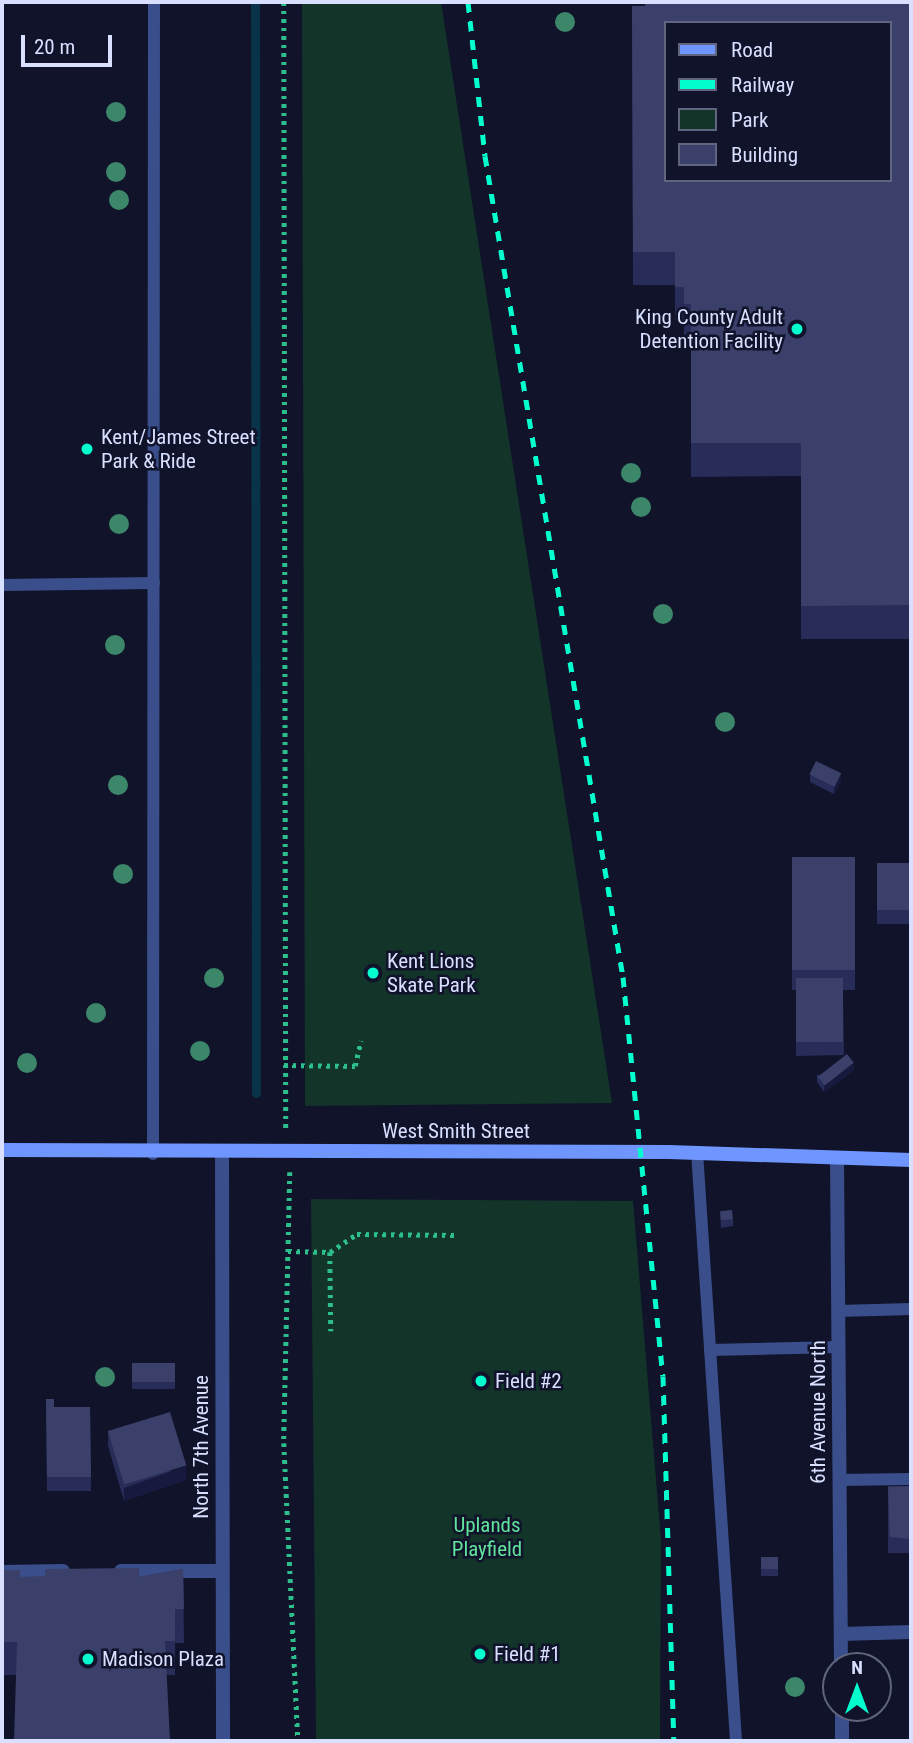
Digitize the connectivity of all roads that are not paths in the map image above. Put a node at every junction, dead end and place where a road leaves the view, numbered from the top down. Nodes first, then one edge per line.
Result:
1 (154, 2) edge
2 (154, 583) junction
3 (2, 585) edge
4 (2, 1150) edge
5 (222, 1152) junction
6 (697, 1152) junction
7 (153, 1154) junction
8 (837, 1158) junction
9 (911, 1160) edge
10 (911, 1309) edge
11 (838, 1311) junction
12 (839, 1347) junction
13 (710, 1350) junction
14 (911, 1479) edge
15 (839, 1480) junction
16 (221, 1571) junction
17 (2, 1572) edge
18 (911, 1632) edge
19 (841, 1634) junction
20 (841, 1652) edge
21 (842, 1722) edge
22 (223, 1741) edge
23 (736, 1741) edge
24 (842, 1741) edge

1 - 2 lane
2 - 3 lane
2 - 7 lane
4 - 7 main road, West Smith Street
5 - 6 main road, West Smith Street
5 - 7 main road, West Smith Street
5 - 16 street, North 7th Avenue
6 - 8 main road, West Smith Street
6 - 13 lane
8 - 9 main road, West Smith Street
8 - 11 street, 6th Avenue North
10 - 11 lane
11 - 12 street, 6th Avenue North
12 - 13 lane
12 - 15 street, 6th Avenue North
13 - 23 lane
14 - 15 lane
15 - 19 street, 6th Avenue North
16 - 17 street
16 - 22 street, North 7th Avenue
18 - 19 street
19 - 20 street, 6th Avenue North
21 - 24 street

